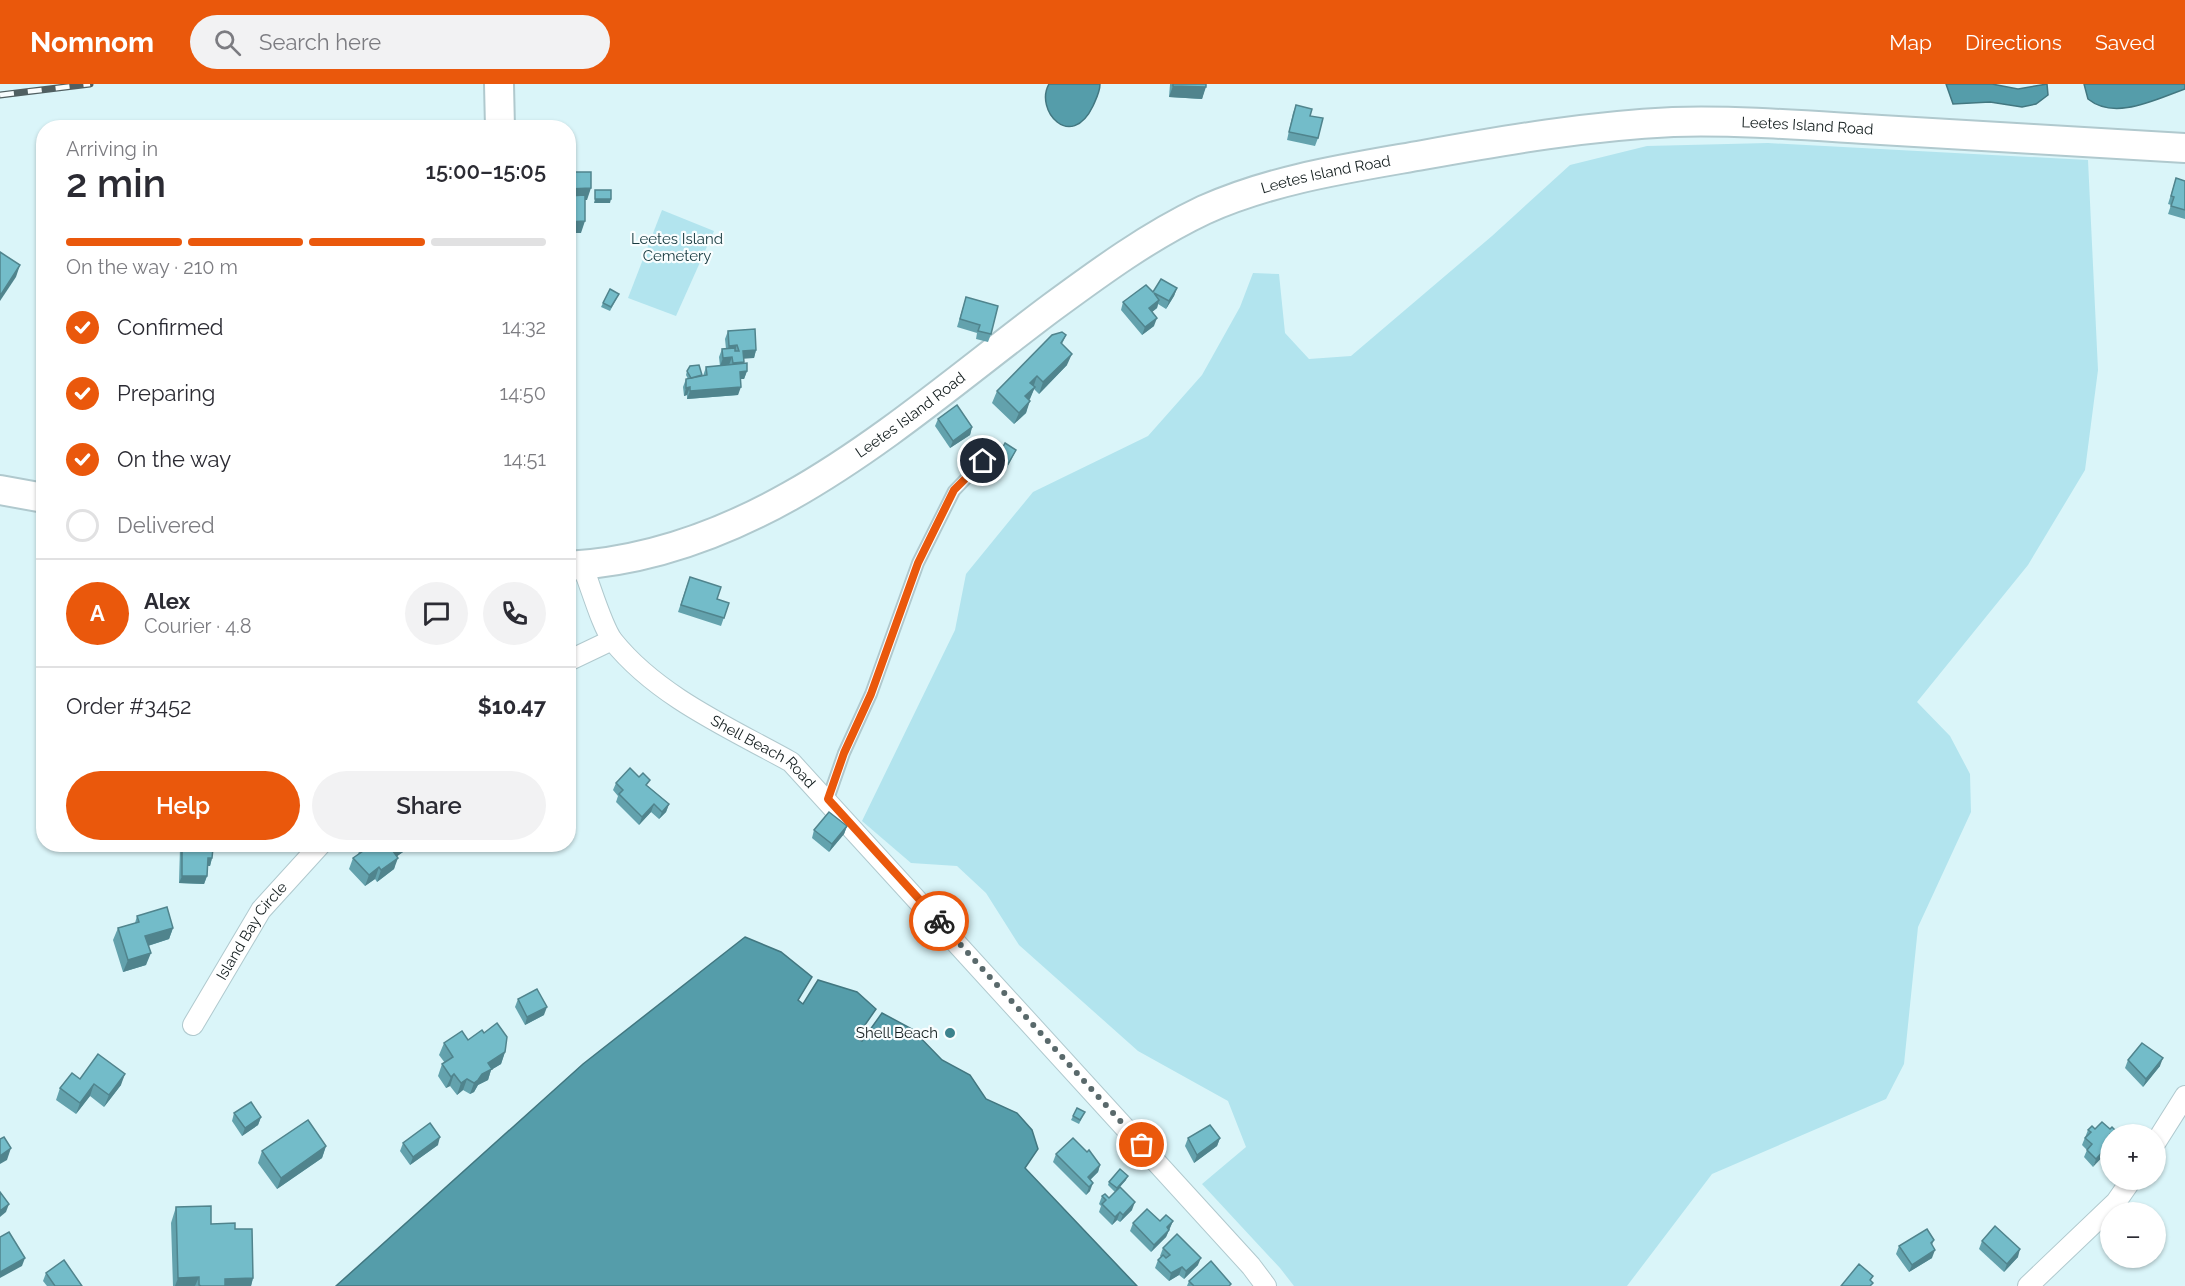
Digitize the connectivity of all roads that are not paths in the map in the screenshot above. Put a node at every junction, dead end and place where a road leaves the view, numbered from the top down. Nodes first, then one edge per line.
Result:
1 (499, 84) edge
2 (500, 120) edge
3 (2185, 148) edge
4 (983, 461) dead end
5 (0, 490) edge
6 (36, 497) edge
7 (576, 558) edge
8 (576, 564) edge
9 (612, 640) junction
10 (576, 657) edge
11 (828, 799) junction
12 (314, 852) edge
13 (192, 1026) dead end
14 (2185, 1096) edge
15 (2166, 1126) edge
16 (2124, 1190) edge
17 (1266, 1286) edge
18 (2028, 1286) edge

1 - 2 main road
3 - 7 main road, Leetes Island Road
4 - 11 lane
5 - 6 main road
8 - 9 street, Shell Beach Road
9 - 10 street
9 - 11 street, Shell Beach Road
11 - 17 street, Shell Beach Road
12 - 13 street, Island Bay Circle
14 - 15 street
16 - 18 street

